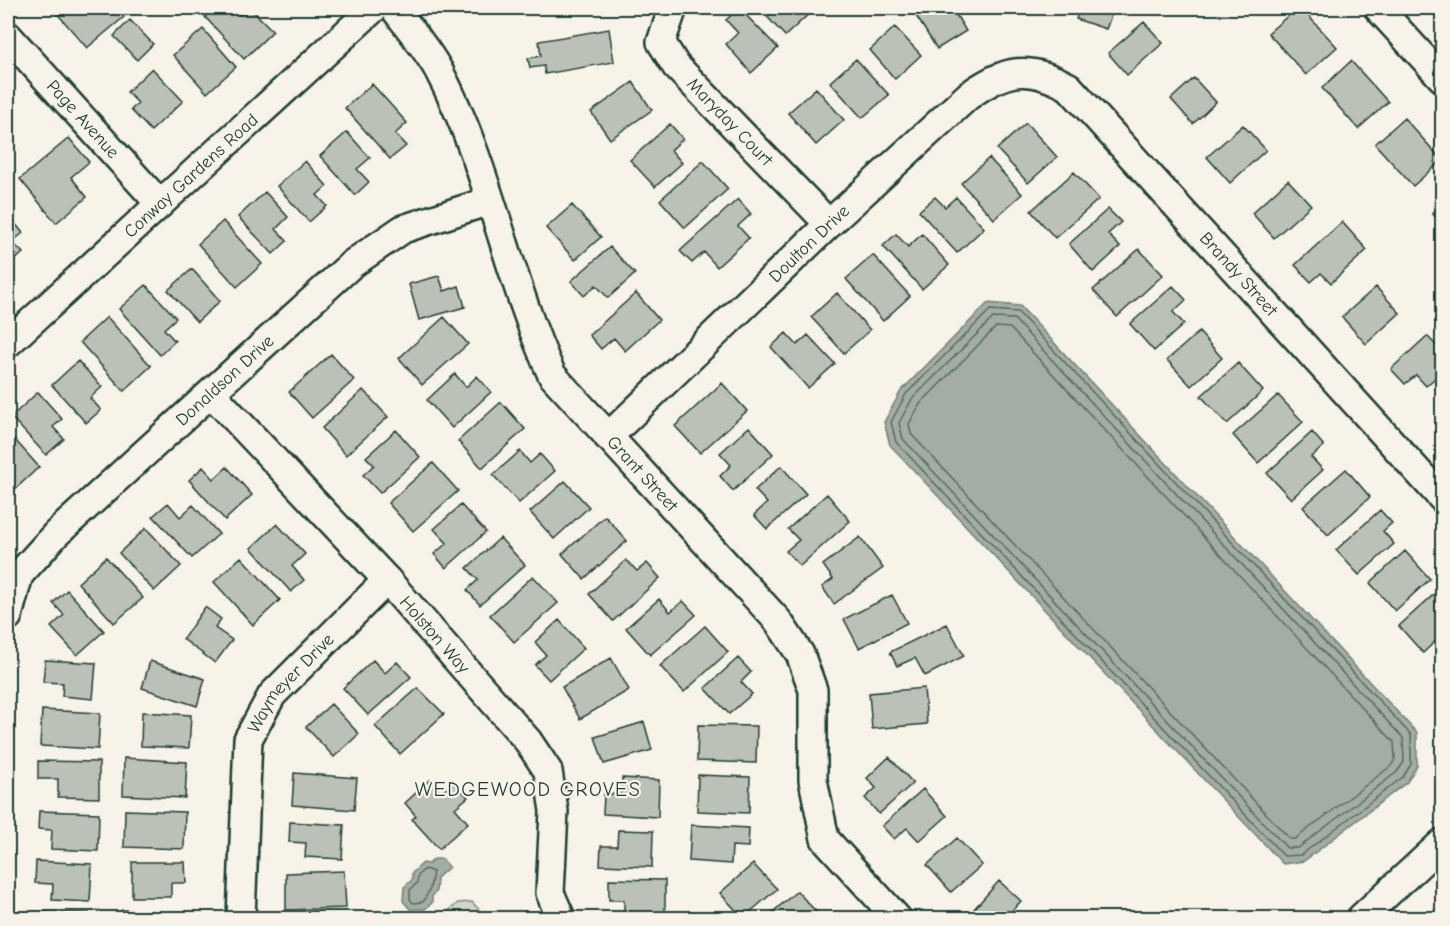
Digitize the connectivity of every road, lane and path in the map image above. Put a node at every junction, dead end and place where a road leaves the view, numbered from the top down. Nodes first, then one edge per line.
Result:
1 (374, 8) edge
2 (394, 8) edge
3 (673, 8) edge
4 (1378, 8) edge
5 (8, 36) edge
6 (1023, 70) joint
7 (1443, 78) edge
8 (489, 201) junction
9 (160, 204) junction
10 (829, 224) junction
11 (8, 343) edge
12 (212, 394) junction
13 (608, 437) junction
14 (1443, 498) edge
15 (387, 580) junction
16 (8, 616) edge
17 (1443, 843) edge
18 (241, 918) edge
19 (561, 918) edge
20 (897, 918) edge
21 (1361, 918) edge

1 - 9 street, Conway Gardens Road
2 - 8 street, Grant Street
3 - 10 street, Maryday Court
4 - 7 street
5 - 9 street, Page Avenue
6 - 10 street, Doulton Drive
6 - 14 street, Brandy Street
8 - 12 street, Donaldson Drive
8 - 13 street, Grant Street
9 - 11 street, Conway Gardens Road
10 - 13 street, Doulton Drive
12 - 15 street, Holston Way
12 - 16 street, Donaldson Drive
13 - 20 street, Grant Street
15 - 18 street, Waymeyer Drive
15 - 19 street, Holston Way
17 - 21 street

